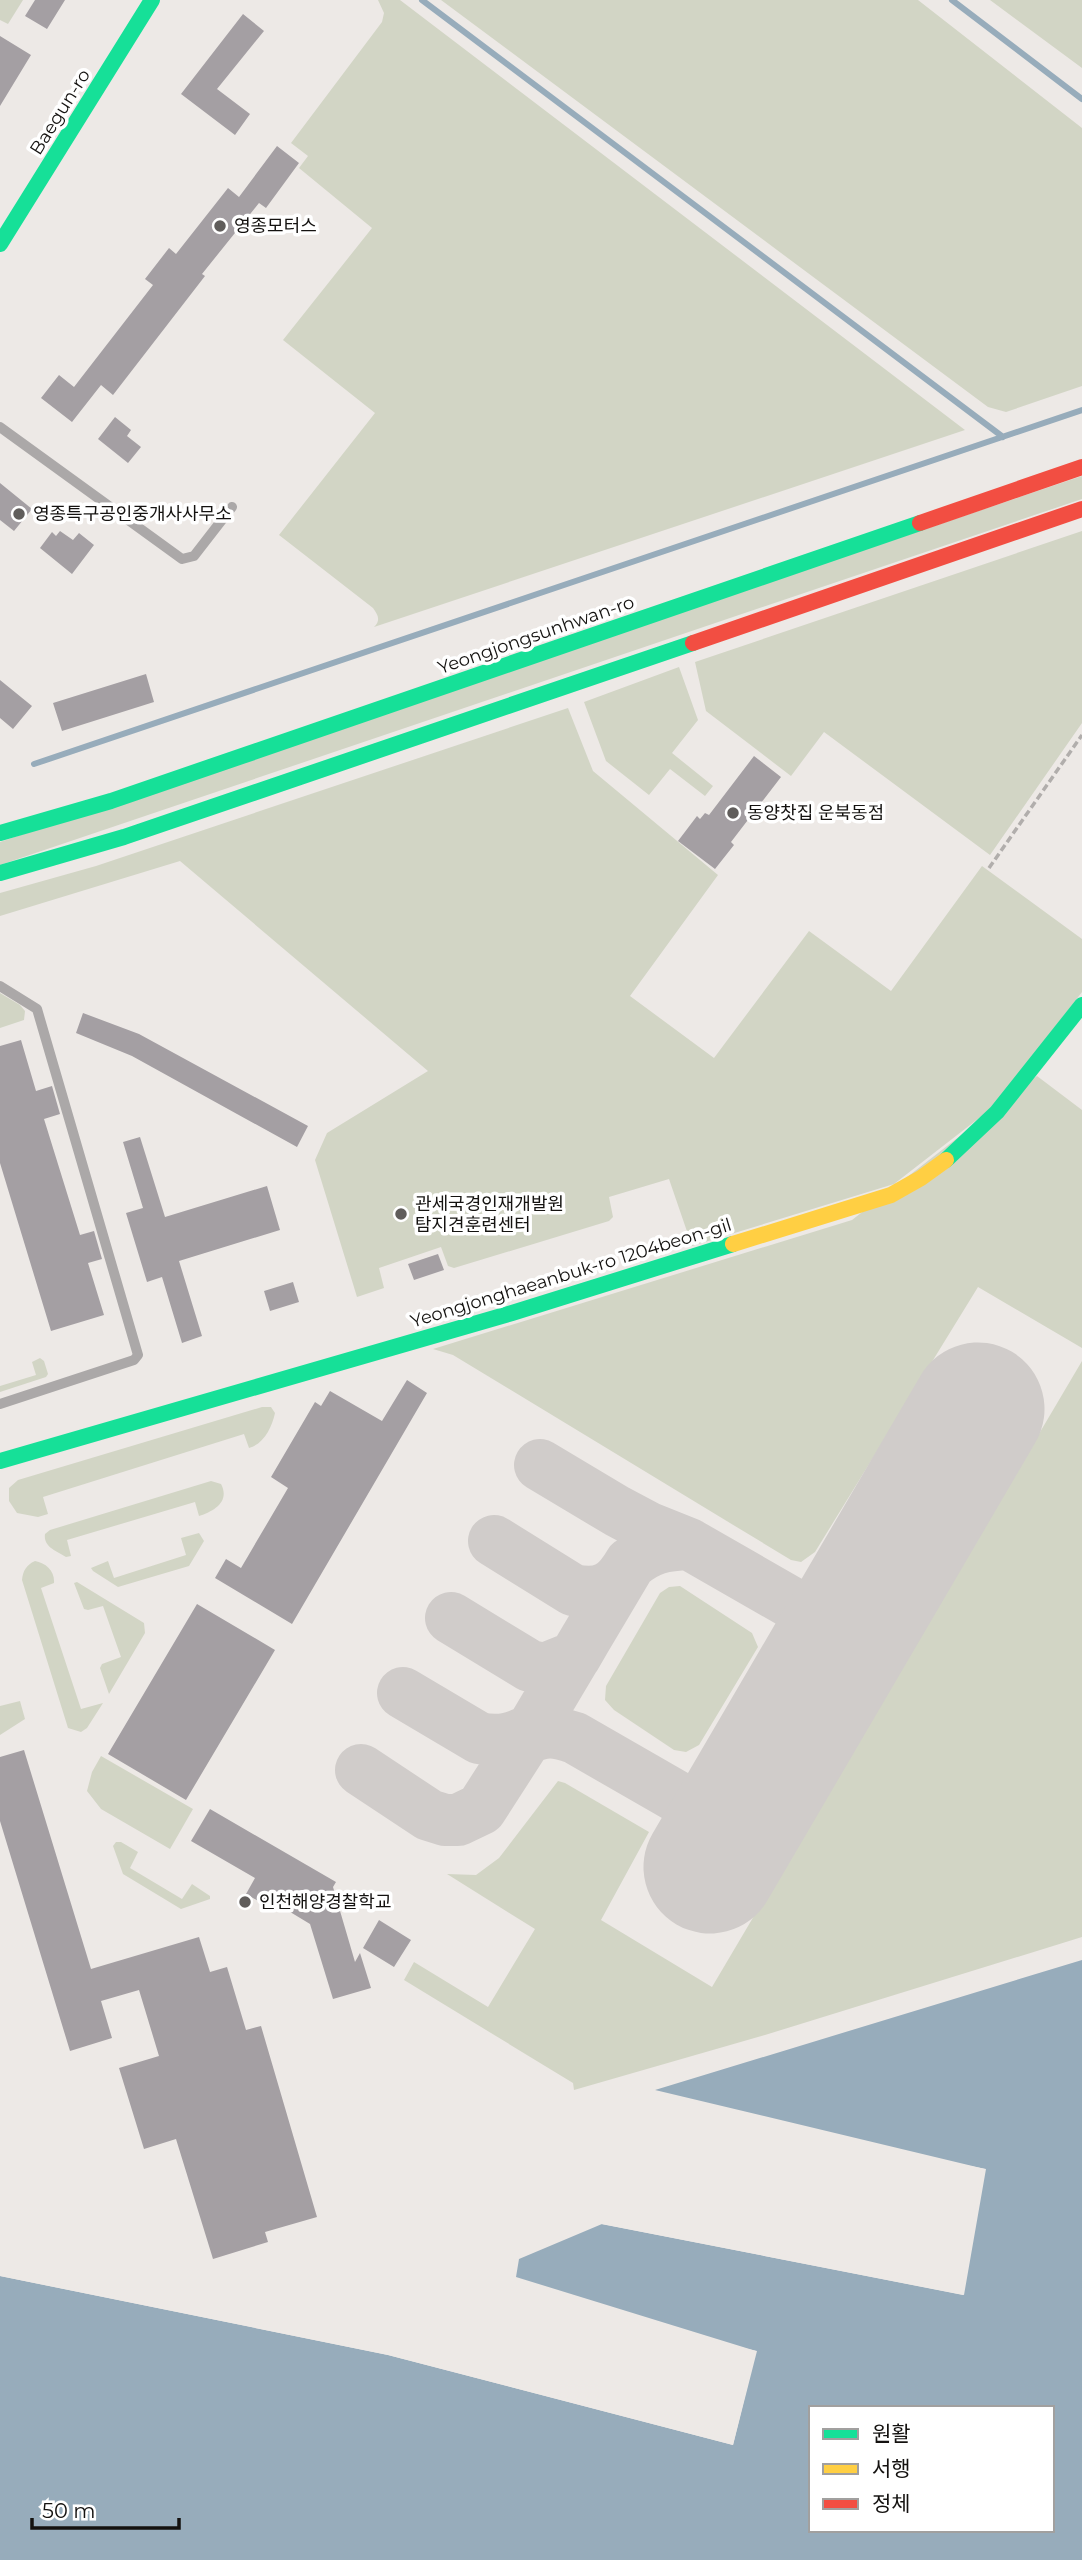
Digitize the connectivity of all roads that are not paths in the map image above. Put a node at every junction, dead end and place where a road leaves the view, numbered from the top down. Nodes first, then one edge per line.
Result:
1 (152, 0) edge
2 (0, 244) edge
3 (0, 427) edge
4 (1082, 467) edge
5 (232, 507) dead end
6 (1082, 509) edge
7 (0, 833) edge
8 (0, 873) edge
9 (0, 986) edge
10 (1082, 1005) edge
11 (0, 1404) edge
12 (0, 1461) edge

1 - 2 main road, Baegun-ro
3 - 5 lane
4 - 7 main road, Yeongjongsunhwan-ro
6 - 8 main road
9 - 11 lane
10 - 12 main road, Yeongjonghaeanbuk-ro 1204beon-gil

